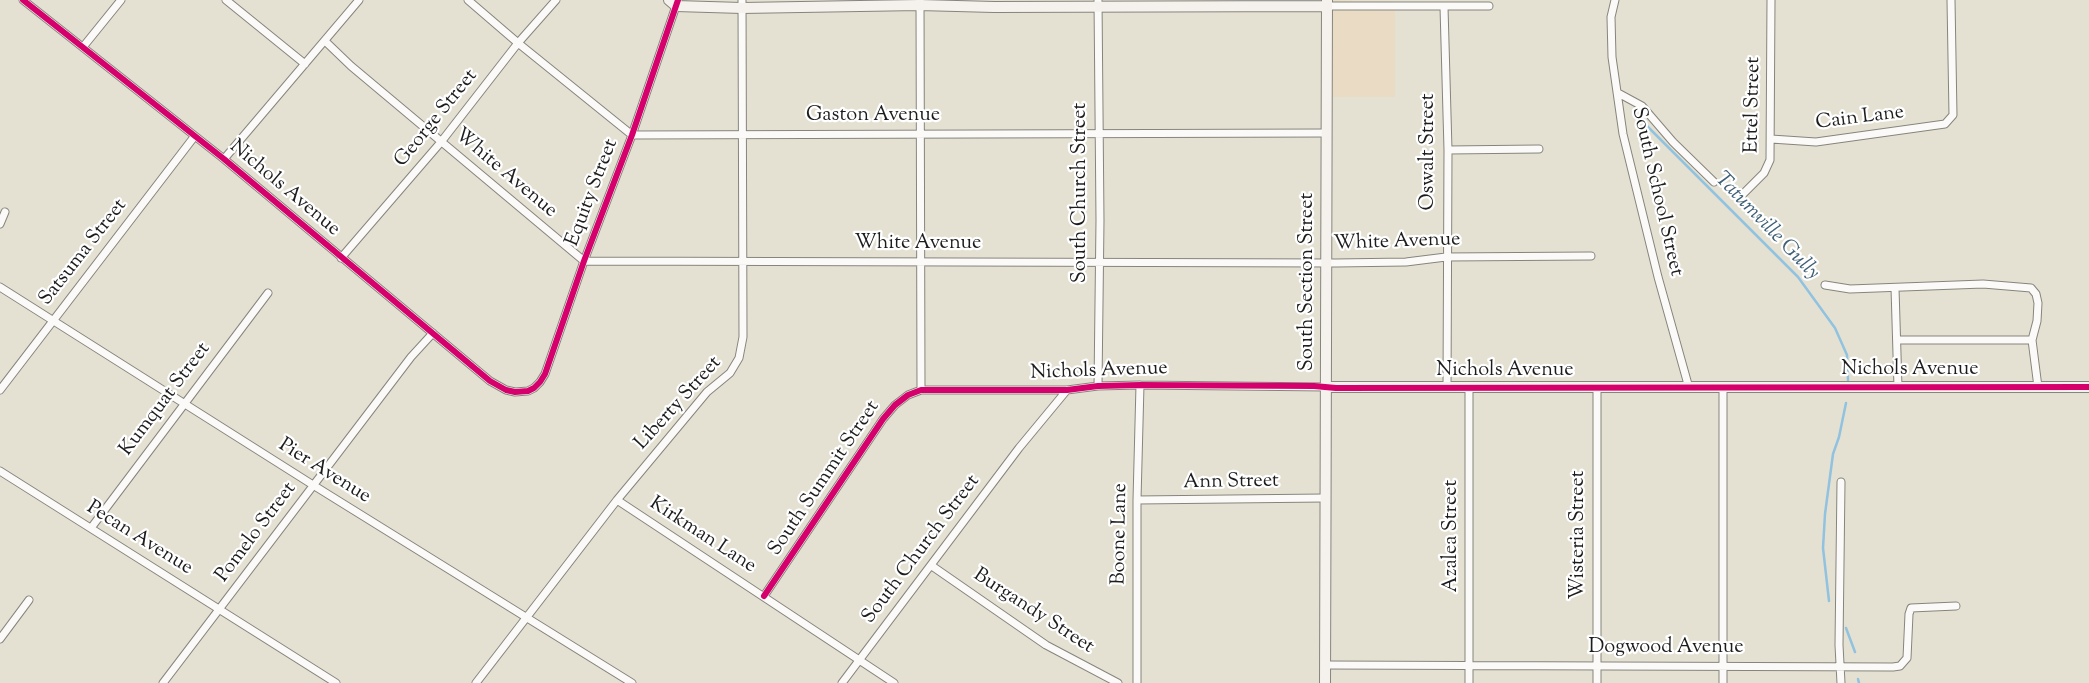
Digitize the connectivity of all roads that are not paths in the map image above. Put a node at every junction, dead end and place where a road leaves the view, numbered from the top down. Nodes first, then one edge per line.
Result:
1 (23, 0) edge
2 (121, 0) edge
3 (226, 0) edge
4 (359, 0) edge
5 (468, 0) edge
6 (556, 0) edge
7 (1615, 0) edge
8 (1771, 0) edge
9 (1950, 0) edge
10 (674, 2) edge
11 (920, 3) edge
12 (1097, 3) edge
13 (1327, 3) edge
14 (742, 4) edge
15 (1489, 6) dead end
16 (1444, 7) junction
17 (325, 41) junction
18 (518, 43) junction
19 (83, 47) junction
20 (305, 64) junction
21 (1618, 93) junction
22 (920, 133) junction
23 (1326, 133) junction
24 (632, 134) junction
25 (742, 134) junction
26 (1098, 134) junction
27 (194, 137) junction
28 (1771, 139) junction
29 (442, 142) junction
30 (1539, 149) dead end
31 (1448, 150) junction
32 (224, 159) junction
33 (1714, 182) dead end
34 (1738, 199) dead end
35 (5, 212) dead end
36 (0, 224) edge
37 (1591, 256) dead end
38 (1446, 257) junction
39 (341, 258) junction
40 (584, 261) junction
41 (743, 261) junction
42 (921, 261) junction
43 (1099, 262) junction
44 (1327, 262) junction
45 (1825, 285) dead end
46 (0, 287) edge
47 (1895, 288) junction
48 (268, 293) dead end
49 (53, 319) junction
50 (433, 333) junction
51 (1897, 340) junction
52 (2032, 340) junction
53 (1140, 385) junction
54 (1098, 386) junction
55 (1326, 387) junction
56 (1898, 387) junction
57 (2038, 387) junction
58 (2089, 387) edge
59 (1446, 388) junction
60 (1469, 388) junction
61 (1597, 388) junction
62 (1689, 388) junction
63 (1723, 388) junction
64 (0, 390) edge
65 (921, 390) junction
66 (1067, 390) junction
67 (528, 391) joint
68 (183, 403) junction
69 (0, 471) edge
70 (1841, 482) dead end
71 (313, 485) junction
72 (1324, 498) junction
73 (617, 500) junction
74 (1137, 500) junction
75 (91, 528) junction
76 (932, 566) junction
77 (764, 596) junction
78 (29, 600) dead end
79 (1956, 606) dead end
80 (219, 609) junction
81 (527, 616) junction
82 (0, 638) edge
83 (859, 660) junction
84 (1325, 665) junction
85 (1470, 665) junction
86 (1597, 665) junction
87 (1723, 666) junction
88 (1841, 666) junction
89 (163, 683) edge
90 (336, 683) edge
91 (476, 683) edge
92 (632, 683) edge
93 (842, 683) edge
94 (894, 683) edge
95 (1118, 683) edge
96 (1137, 683) edge
97 (1325, 683) edge
98 (1469, 683) edge
99 (1597, 683) edge
100 (1723, 683) edge
101 (1841, 683) edge

1 - 19 street, Nichols Avenue
2 - 19 street
3 - 20 street
4 - 17 street
5 - 18 street
6 - 18 street, George Street
7 - 21 street, South School Street
8 - 28 street, Ettel Street
9 - 28 street, Cain Lane
10 - 14 street
10 - 24 street, Equity Street
11 - 12 street
11 - 14 street
11 - 22 street
12 - 13 street
12 - 26 street, South Church Street
13 - 16 street
13 - 23 street, South Section Street
14 - 25 street, Liberty Street
15 - 16 street
16 - 31 street, Oswalt Street
17 - 20 street
17 - 29 street, White Avenue
18 - 24 street
18 - 29 street, George Street
19 - 27 street, Nichols Avenue
20 - 32 street
21 - 33 street
21 - 62 street, South School Street
22 - 25 street, Gaston Avenue
22 - 26 street, Gaston Avenue
22 - 42 street
23 - 26 street, Gaston Avenue
23 - 44 street, South Section Street
24 - 25 street, Gaston Avenue
24 - 40 street, Equity Street
25 - 41 street, Liberty Street
26 - 43 street, South Church Street
27 - 32 street, Nichols Avenue
27 - 49 street, Satsuma Street
28 - 34 street, Ettel Street
29 - 39 street, George Street
29 - 40 street, White Avenue
30 - 31 street
31 - 38 street, Oswalt Street
32 - 39 street, Nichols Avenue
35 - 36 street
37 - 38 street, White Avenue
38 - 44 street, White Avenue
38 - 59 street, Oswalt Street
39 - 50 street, Nichols Avenue
40 - 41 street, White Avenue
40 - 67 street, Equity Street
41 - 42 street, White Avenue
41 - 73 street, Liberty Street
42 - 43 street, White Avenue
42 - 65 street
43 - 44 street, White Avenue
43 - 54 street, South Church Street
44 - 55 street, South Section Street
45 - 47 street
46 - 49 street, Pier Avenue
47 - 51 street
47 - 52 street
48 - 68 street, Kumquat Street
49 - 64 street, Satsuma Street
49 - 68 street, Pier Avenue
50 - 67 street, Nichols Avenue
50 - 71 street, Pomelo Street
51 - 52 street
51 - 56 street
52 - 57 street
53 - 54 street, Nichols Avenue
53 - 55 street, Nichols Avenue
53 - 74 street, Boone Lane
54 - 66 street, Nichols Avenue
55 - 59 street, Nichols Avenue
55 - 72 street, South Section Street
56 - 57 street, Nichols Avenue
56 - 63 street, Nichols Avenue
57 - 58 street, Nichols Avenue
59 - 60 street, Nichols Avenue
60 - 61 street, Nichols Avenue
60 - 85 street, Azalea Street
61 - 62 street, Nichols Avenue
61 - 86 street, Wisteria Street
62 - 63 street, Nichols Avenue
63 - 87 street
65 - 66 street, Nichols Avenue
65 - 77 street, South Summit Street
66 - 76 street, South Church Street
68 - 71 street, Pier Avenue
68 - 75 street, Kumquat Street
69 - 75 street, Pecan Avenue
70 - 88 street
71 - 80 street, Pomelo Street
71 - 81 street, Pier Avenue
72 - 74 street, Ann Street
72 - 84 street, South Section Street
73 - 77 street, Kirkman Lane
73 - 81 street, Liberty Street
74 - 96 street, Boone Lane
75 - 80 street, Pecan Avenue
76 - 83 street, South Church Street
76 - 95 street, Burgandy Street
77 - 83 street, Kirkman Lane
78 - 82 street
79 - 88 street, Dogwood Avenue
80 - 89 street, Pomelo Street
80 - 90 street, Pecan Avenue
81 - 91 street, Liberty Street
81 - 92 street, Pier Avenue
83 - 93 street, South Church Street
83 - 94 street, Kirkman Lane
84 - 85 street, Dogwood Avenue
84 - 97 street, South Section Street
85 - 86 street, Dogwood Avenue
85 - 98 street, Azalea Street
86 - 87 street, Dogwood Avenue
86 - 99 street, Wisteria Street
87 - 88 street, Dogwood Avenue
87 - 100 street
88 - 101 street

